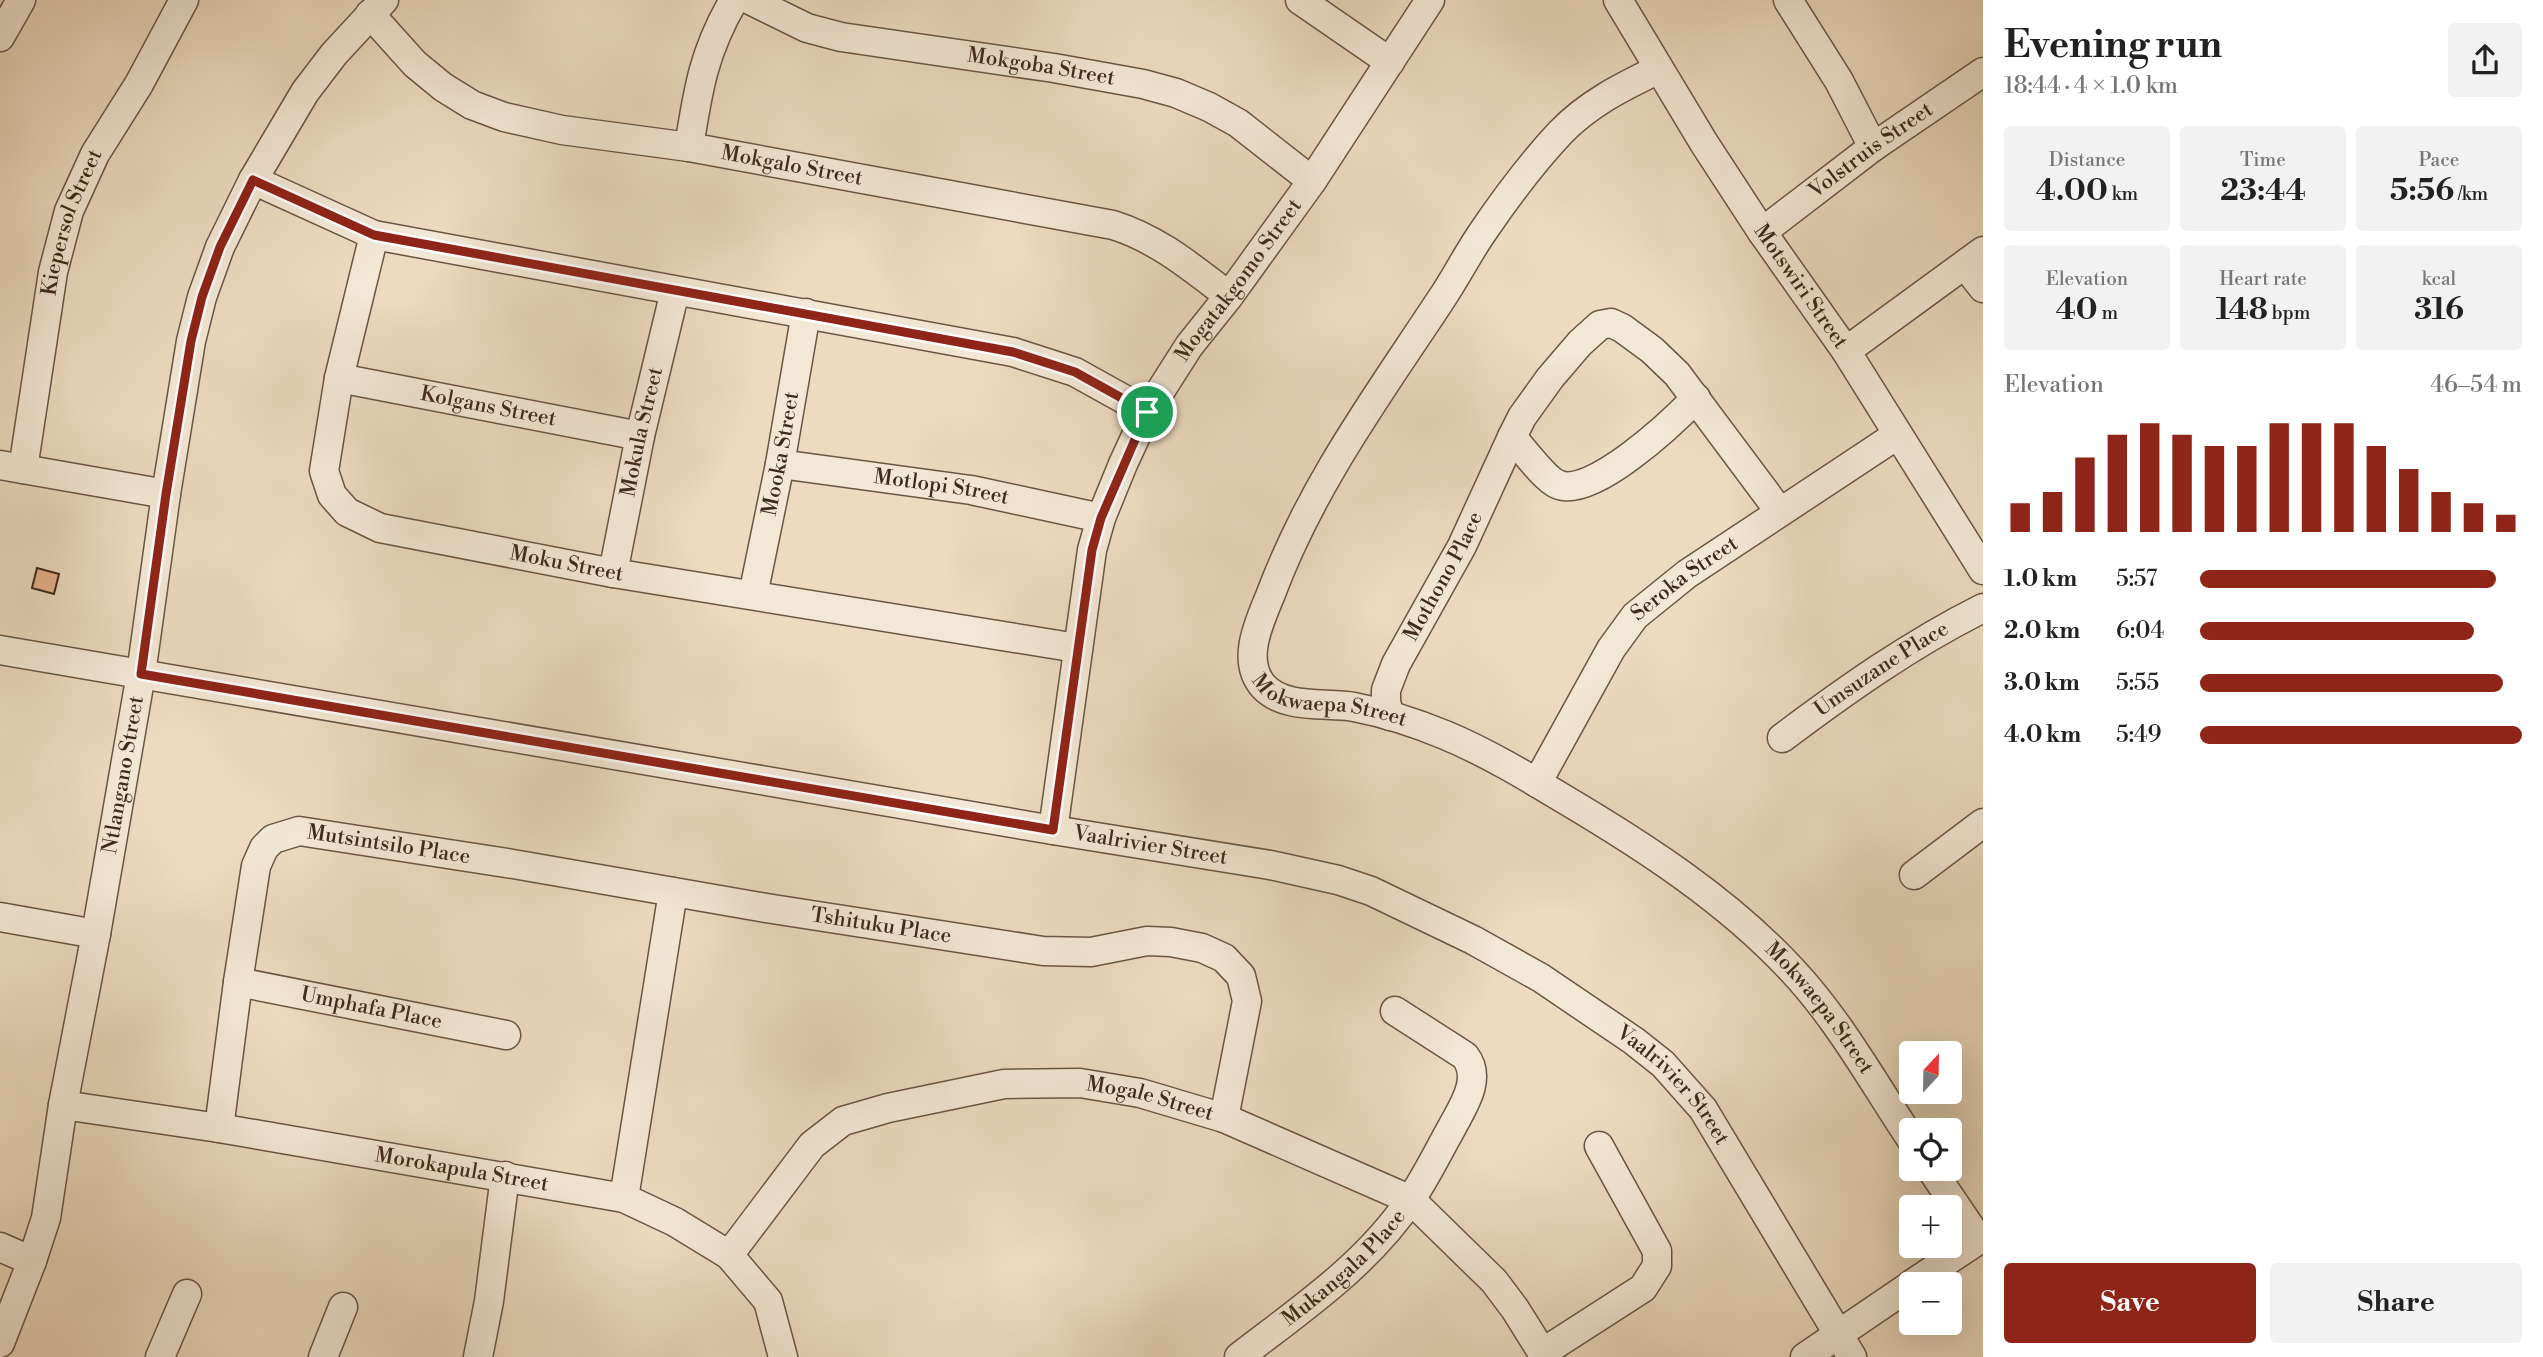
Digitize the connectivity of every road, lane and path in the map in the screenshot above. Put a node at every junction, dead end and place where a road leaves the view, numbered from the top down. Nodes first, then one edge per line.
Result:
1 (21, 0) edge
2 (184, 0) edge
3 (734, 0) edge
4 (750, 0) edge
5 (1300, 0) edge
6 (1430, 0) edge
7 (1618, 0) edge
8 (1788, 0) edge
9 (377, 7) edge
10 (0, 37) edge
11 (1391, 62) junction
12 (1659, 69) junction
13 (1983, 72) edge
14 (690, 147) junction
15 (1873, 147) junction
16 (253, 180) junction
17 (1312, 181) junction
18 (1762, 232) junction
19 (374, 235) junction
20 (1974, 258) edge
21 (1983, 288) edge
22 (675, 291) junction
23 (1229, 296) junction
24 (806, 313) junction
25 (1846, 351) junction
26 (339, 378) junction
27 (1696, 398) junction
28 (1147, 412) junction
29 (1897, 435) junction
30 (640, 436) junction
31 (1512, 437) junction
32 (780, 464) junction
33 (12, 467) edge
34 (166, 494) junction
35 (1780, 512) junction
36 (1101, 518) junction
37 (1983, 570) edge
38 (612, 573) junction
39 (753, 595) junction
40 (1983, 608) edge
41 (1077, 648) junction
42 (0, 650) edge
43 (141, 674) junction
44 (1390, 716) junction
45 (1782, 738) dead end
46 (1537, 783) junction
47 (1983, 823) edge
48 (1053, 830) junction
49 (1913, 875) dead end
50 (673, 892) junction
51 (0, 916) edge
52 (96, 934) junction
53 (238, 982) junction
54 (1395, 1011) dead end
55 (506, 1035) dead end
56 (63, 1105) junction
57 (1224, 1118) junction
58 (1899, 1121) edge
59 (219, 1128) junction
60 (1599, 1146) dead end
61 (505, 1177) junction
62 (1940, 1181) edge
63 (624, 1198) junction
64 (1411, 1200) junction
65 (1981, 1239) edge
66 (0, 1247) edge
67 (729, 1255) junction
68 (32, 1261) junction
69 (1932, 1272) edge
70 (187, 1294) dead end
71 (1899, 1297) edge
72 (343, 1307) dead end
73 (0, 1343) edge
74 (1845, 1346) edge
75 (1544, 1355) edge
76 (160, 1357) edge
77 (323, 1357) edge
78 (478, 1357) edge
79 (783, 1357) edge
80 (1239, 1357) edge
81 (1805, 1357) edge

1 - 10 street
2 - 33 street, Kiepersol Street
3 - 14 street
4 - 17 street, Mokgoba Street
5 - 11 street
6 - 11 street, Mogatakgomo Street
7 - 12 street, Motswiri Street
8 - 15 street
9 - 14 street, Mokgalo Street
9 - 16 street, Ntlangano Street
11 - 17 street, Mogatakgomo Street
12 - 18 street, Motswiri Street
12 - 44 street, Mokwaepa Street
13 - 15 street, Volstruis Street
14 - 23 street, Mokgalo Street
15 - 18 street, Volstruis Street
16 - 19 street
16 - 34 street, Ntlangano Street
17 - 23 street, Mogatakgomo Street
18 - 25 street, Motswiri Street
19 - 22 street
19 - 26 street, Moku Street
20 - 21 street
20 - 25 street
22 - 24 street
22 - 30 street, Mokula Street
23 - 28 street, Mogatakgomo Street
24 - 28 street
24 - 32 street, Mooka Street
25 - 29 street, Motswiri Street
26 - 30 street, Kolgans Street
26 - 38 street, Moku Street
27 - 31 street
27 - 31 street, Mothono Place
27 - 35 street, Mothono Place
28 - 36 street, Mogatakgomo Street
29 - 35 street, Seroka Street
29 - 37 street, Motswiri Street
30 - 38 street, Mokula Street
31 - 44 street, Mothono Place
32 - 36 street, Motlopi Street
32 - 39 street, Mooka Street
33 - 34 street
34 - 43 street, Ntlangano Street
35 - 46 street, Seroka Street
36 - 41 street, Mogatakgomo Street
38 - 39 street, Moku Street
39 - 41 street, Moku Street
40 - 45 street, Umsuzane Place
41 - 48 street, Mogatakgomo Street
42 - 43 street, Vaalrivier Street
43 - 48 street, Vaalrivier Street
43 - 52 street, Ntlangano Street
44 - 46 street, Mokwaepa Street
46 - 58 street, Mokwaepa Street
47 - 49 street
48 - 74 street, Vaalrivier Street
50 - 53 street, Mutsintsilo Place
50 - 57 street, Tshituku Place
50 - 63 street
51 - 52 street
52 - 56 street, Ntlangano Street
53 - 55 street, Umphafa Place
53 - 59 street, Mutsintsilo Place
54 - 64 street, Mukangala Place
56 - 59 street, Morokapula Street
56 - 68 street, Ntlangano Street
57 - 64 street, Mogale Street
57 - 67 street, Mogale Street
59 - 61 street, Morokapula Street
60 - 75 street
61 - 63 street, Morokapula Street
61 - 78 street
62 - 65 street
63 - 67 street, Morokapula Street
64 - 75 street, Mogale Street
64 - 80 street, Mukangala Place
65 - 69 street
66 - 68 street
67 - 79 street, Morokapula Street
68 - 73 street, Ntlangano Street
70 - 76 street
71 - 74 street
72 - 77 street
74 - 81 street

